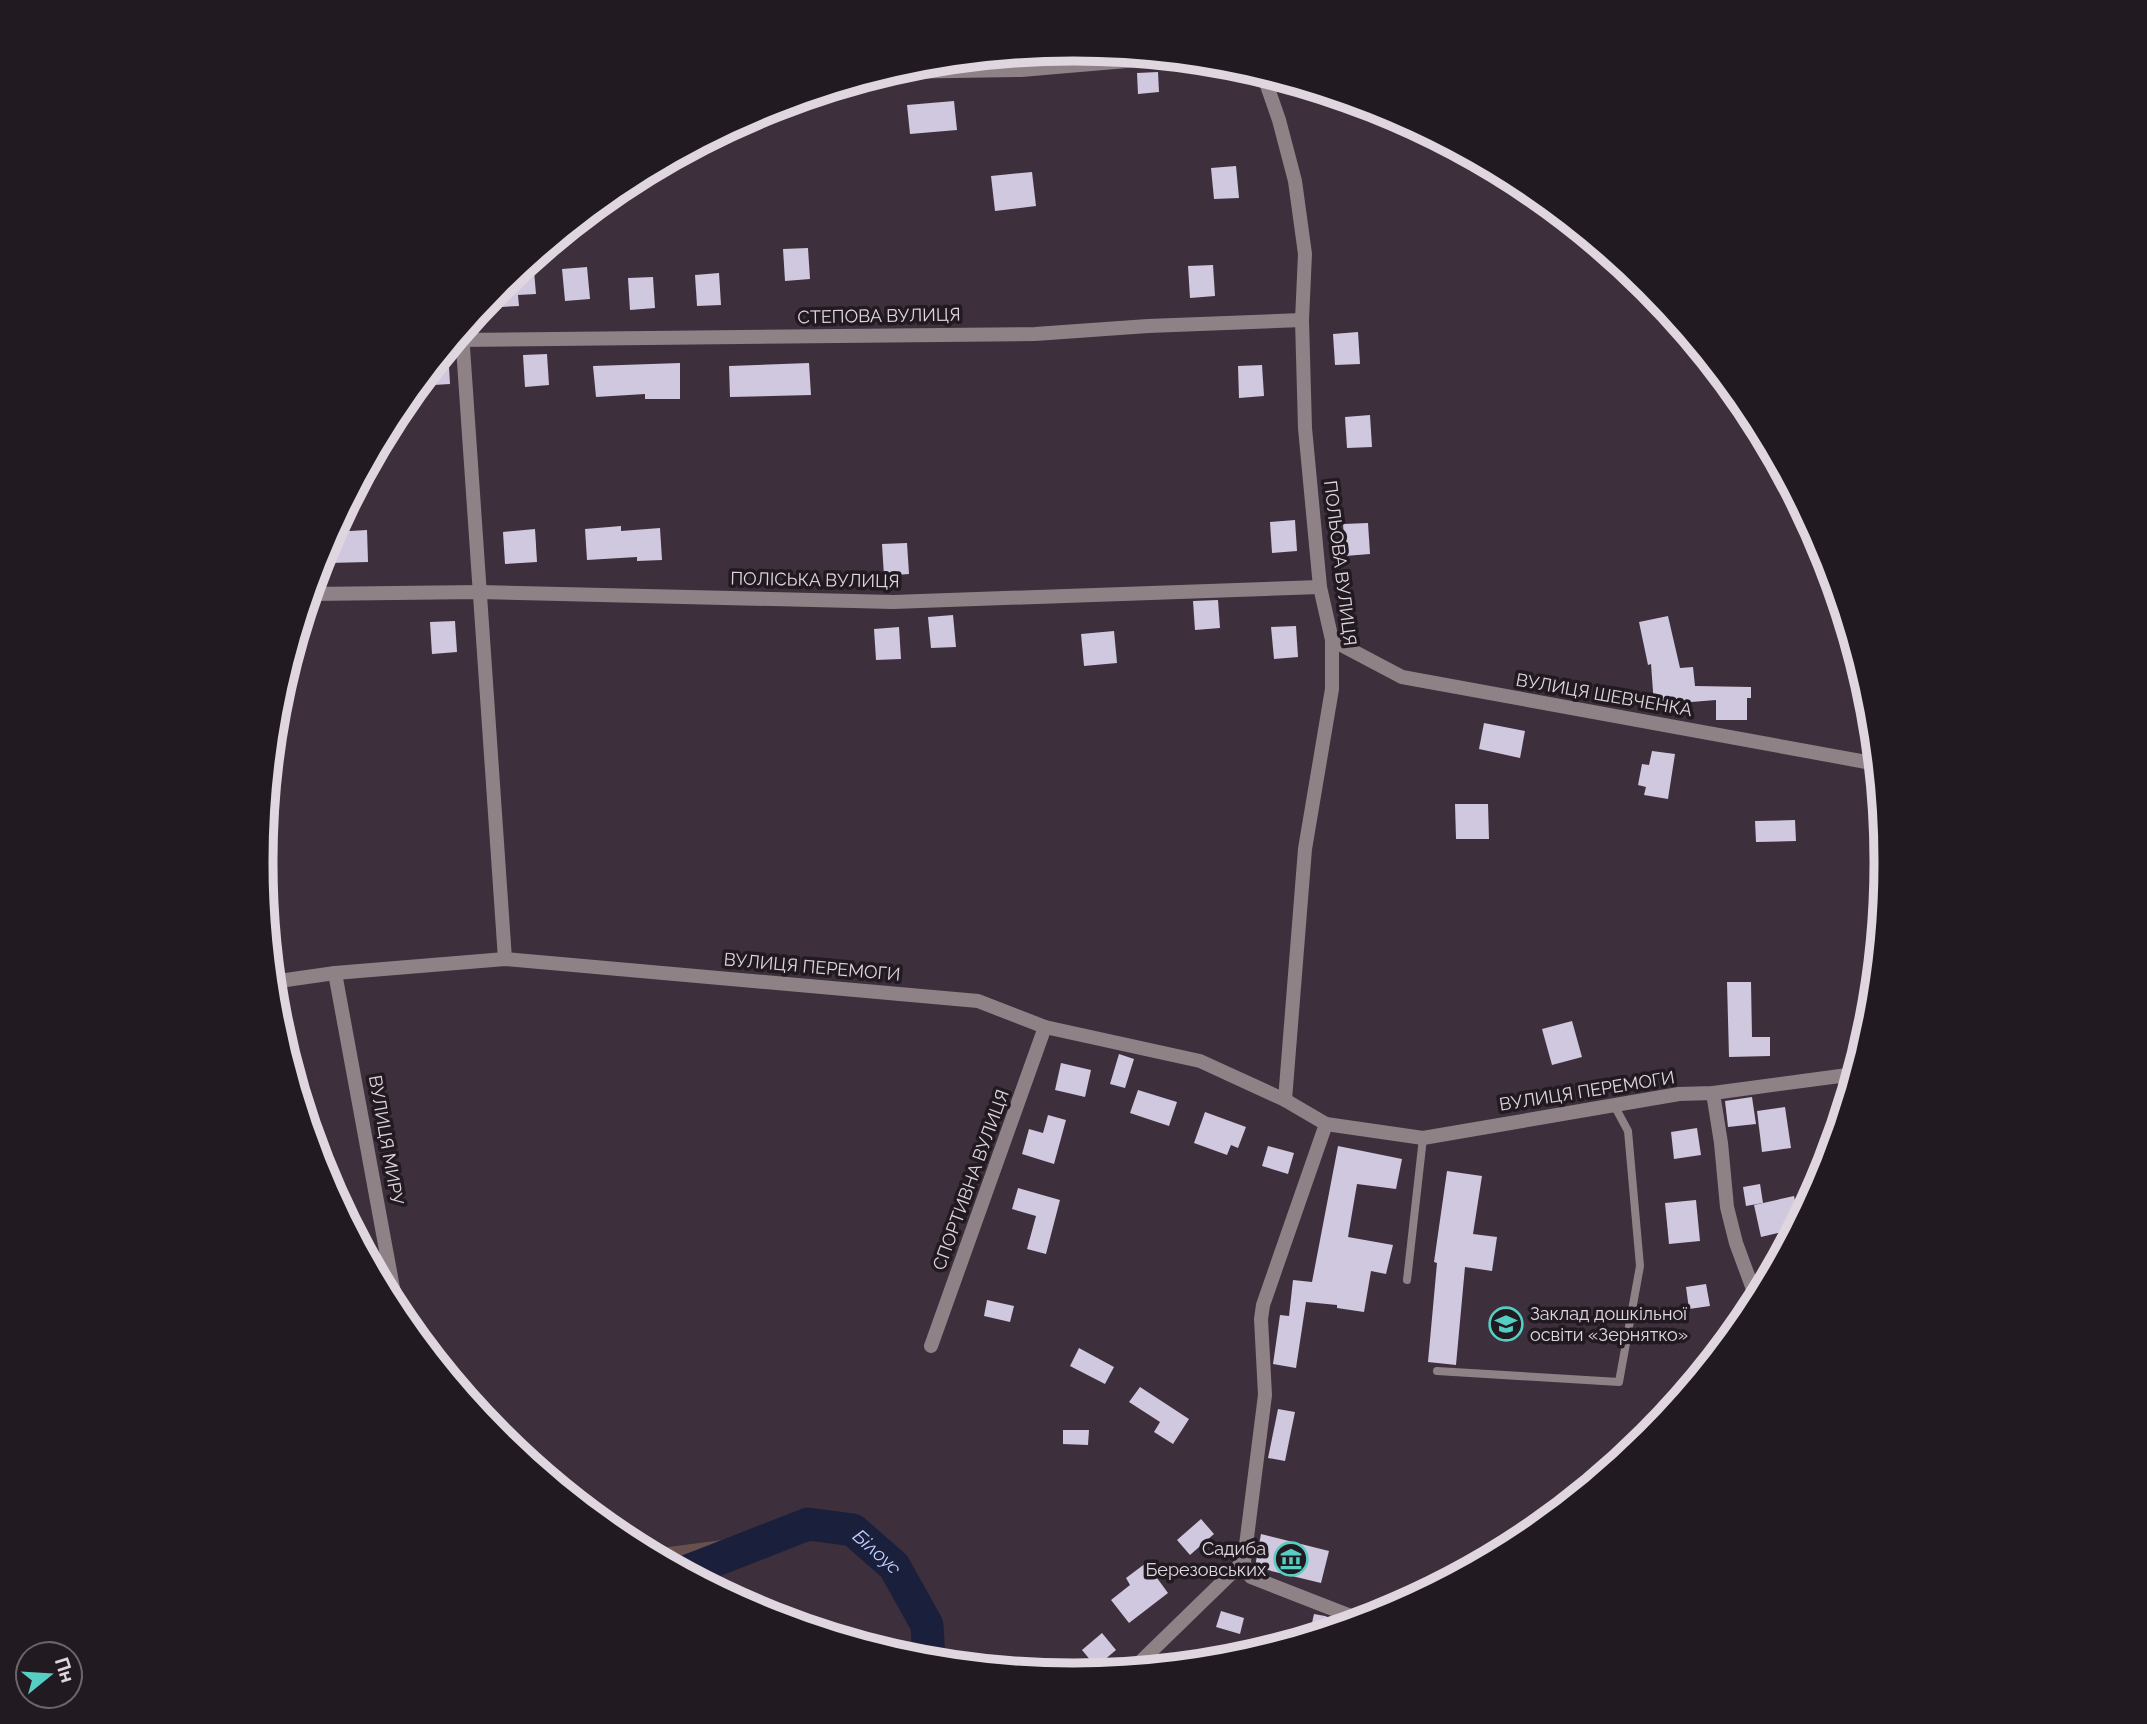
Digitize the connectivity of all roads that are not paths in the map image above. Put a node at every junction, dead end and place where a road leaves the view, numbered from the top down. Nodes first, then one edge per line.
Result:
1 (1110, 62) edge
2 (951, 71) edge
3 (1267, 86) edge
4 (1302, 320) junction
5 (469, 337) edge
6 (461, 347) edge
7 (1320, 587) junction
8 (480, 592) junction
9 (319, 594) edge
10 (1332, 640) junction
11 (1868, 762) edge
12 (505, 959) junction
13 (335, 973) junction
14 (282, 981) edge
15 (1045, 1027) junction
16 (1845, 1075) edge
17 (1713, 1093) junction
18 (1285, 1100) junction
19 (1614, 1105) junction
20 (1326, 1124) junction
21 (1423, 1138) junction
22 (1406, 1280) dead end
23 (392, 1281) edge
24 (1752, 1286) edge
25 (931, 1346) dead end
26 (1437, 1371) dead end
27 (1244, 1561) junction
28 (1346, 1614) edge
29 (1143, 1659) edge

1 - 2 street
3 - 4 street, ПОЛЬОВА ВУЛИЦЯ
4 - 5 street, СТЕПОВА ВУЛИЦЯ
4 - 7 street, ПОЛЬОВА ВУЛИЦЯ
6 - 8 street
7 - 8 street, ПОЛІСЬКА ВУЛИЦЯ
7 - 10 street, ПОЛЬОВА ВУЛИЦЯ
8 - 9 street, ПОЛІСЬКА ВУЛИЦЯ
8 - 12 street
10 - 11 street, ВУЛИЦЯ ШЕВЧЕНКА
10 - 18 street, ПОЛЬОВА ВУЛИЦЯ
12 - 13 street, ВУЛИЦЯ ПЕРЕМОГИ
12 - 15 street, ВУЛИЦЯ ПЕРЕМОГИ
13 - 14 street, ВУЛИЦЯ ПЕРЕМОГИ
13 - 23 street, ВУЛИЦЯ МИРУ
15 - 18 street, ВУЛИЦЯ ПЕРЕМОГИ
15 - 25 street, СПОРТИВНА ВУЛИЦЯ
16 - 17 street, ВУЛИЦЯ ПЕРЕМОГИ
17 - 19 street, ВУЛИЦЯ ПЕРЕМОГИ
17 - 24 street
18 - 20 street, ВУЛИЦЯ ПЕРЕМОГИ
19 - 21 street, ВУЛИЦЯ ПЕРЕМОГИ
19 - 26 lane
20 - 21 street, ВУЛИЦЯ ПЕРЕМОГИ
20 - 27 street
21 - 22 lane
27 - 28 street
27 - 29 street

